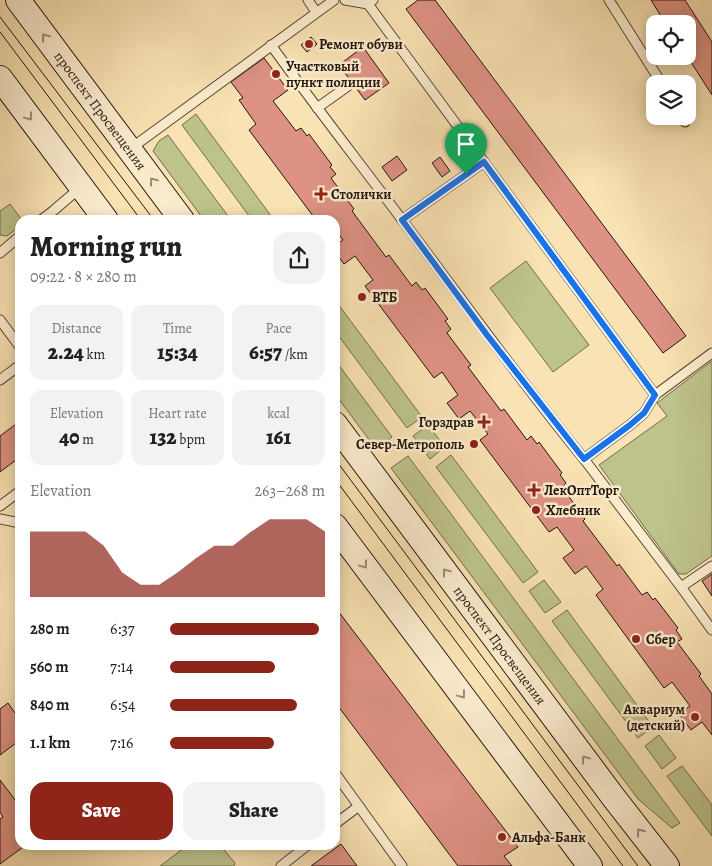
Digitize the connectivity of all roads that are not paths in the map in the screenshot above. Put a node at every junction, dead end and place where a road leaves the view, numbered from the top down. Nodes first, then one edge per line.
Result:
1 (18, 0) edge
2 (308, 0) edge
3 (334, 0) edge
4 (345, 0) edge
5 (609, 0) edge
6 (370, 2) edge
7 (316, 12) junction
8 (272, 45) junction
9 (656, 75) edge
10 (0, 78) edge
11 (348, 86) dead end
12 (317, 108) junction
13 (130, 150) junction
14 (484, 162) junction
15 (81, 186) junction
16 (48, 215) edge
17 (102, 215) edge
18 (178, 215) edge
19 (402, 220) junction
20 (15, 240) edge
21 (0, 253) edge
22 (0, 320) edge
23 (15, 340) edge
24 (712, 353) edge
25 (15, 369) edge
26 (0, 380) edge
27 (655, 395) junction
28 (340, 431) edge
29 (584, 459) junction
30 (15, 495) edge
31 (0, 506) edge
32 (0, 519) edge
33 (15, 521) edge
34 (340, 538) edge
35 (712, 566) edge
36 (681, 587) junction
37 (712, 630) edge
38 (340, 780) edge
39 (359, 806) junction
40 (340, 820) edge
41 (302, 850) edge
42 (281, 866) edge
43 (402, 866) edge
44 (590, 866) edge
45 (666, 866) edge

13 -> 1 main road, проспект Просвещения
2 - 7 lane
3 - 7 lane
4 - 6 lane
5 - 9 lane
6 - 14 lane
7 - 8 lane
8 - 12 lane
8 - 13 lane
10 -> 15 main road
11 - 12 lane
12 - 19 lane
18 -> 13 main road, проспект Просвещения
14 - 19 lane
14 - 27 lane
15 - 16 lane
15 - 17 main road
19 - 29 lane
20 - 21 lane
22 - 23 lane
24 - 27 lane
25 - 26 lane
27 - 29 lane
45 -> 28 main road, проспект Просвещения
29 - 36 lane
30 - 31 lane
32 - 33 lane
34 -> 44 main road
35 - 36 lane
36 - 37 lane
38 - 39 lane
39 - 40 lane
39 - 43 lane
41 - 42 lane

